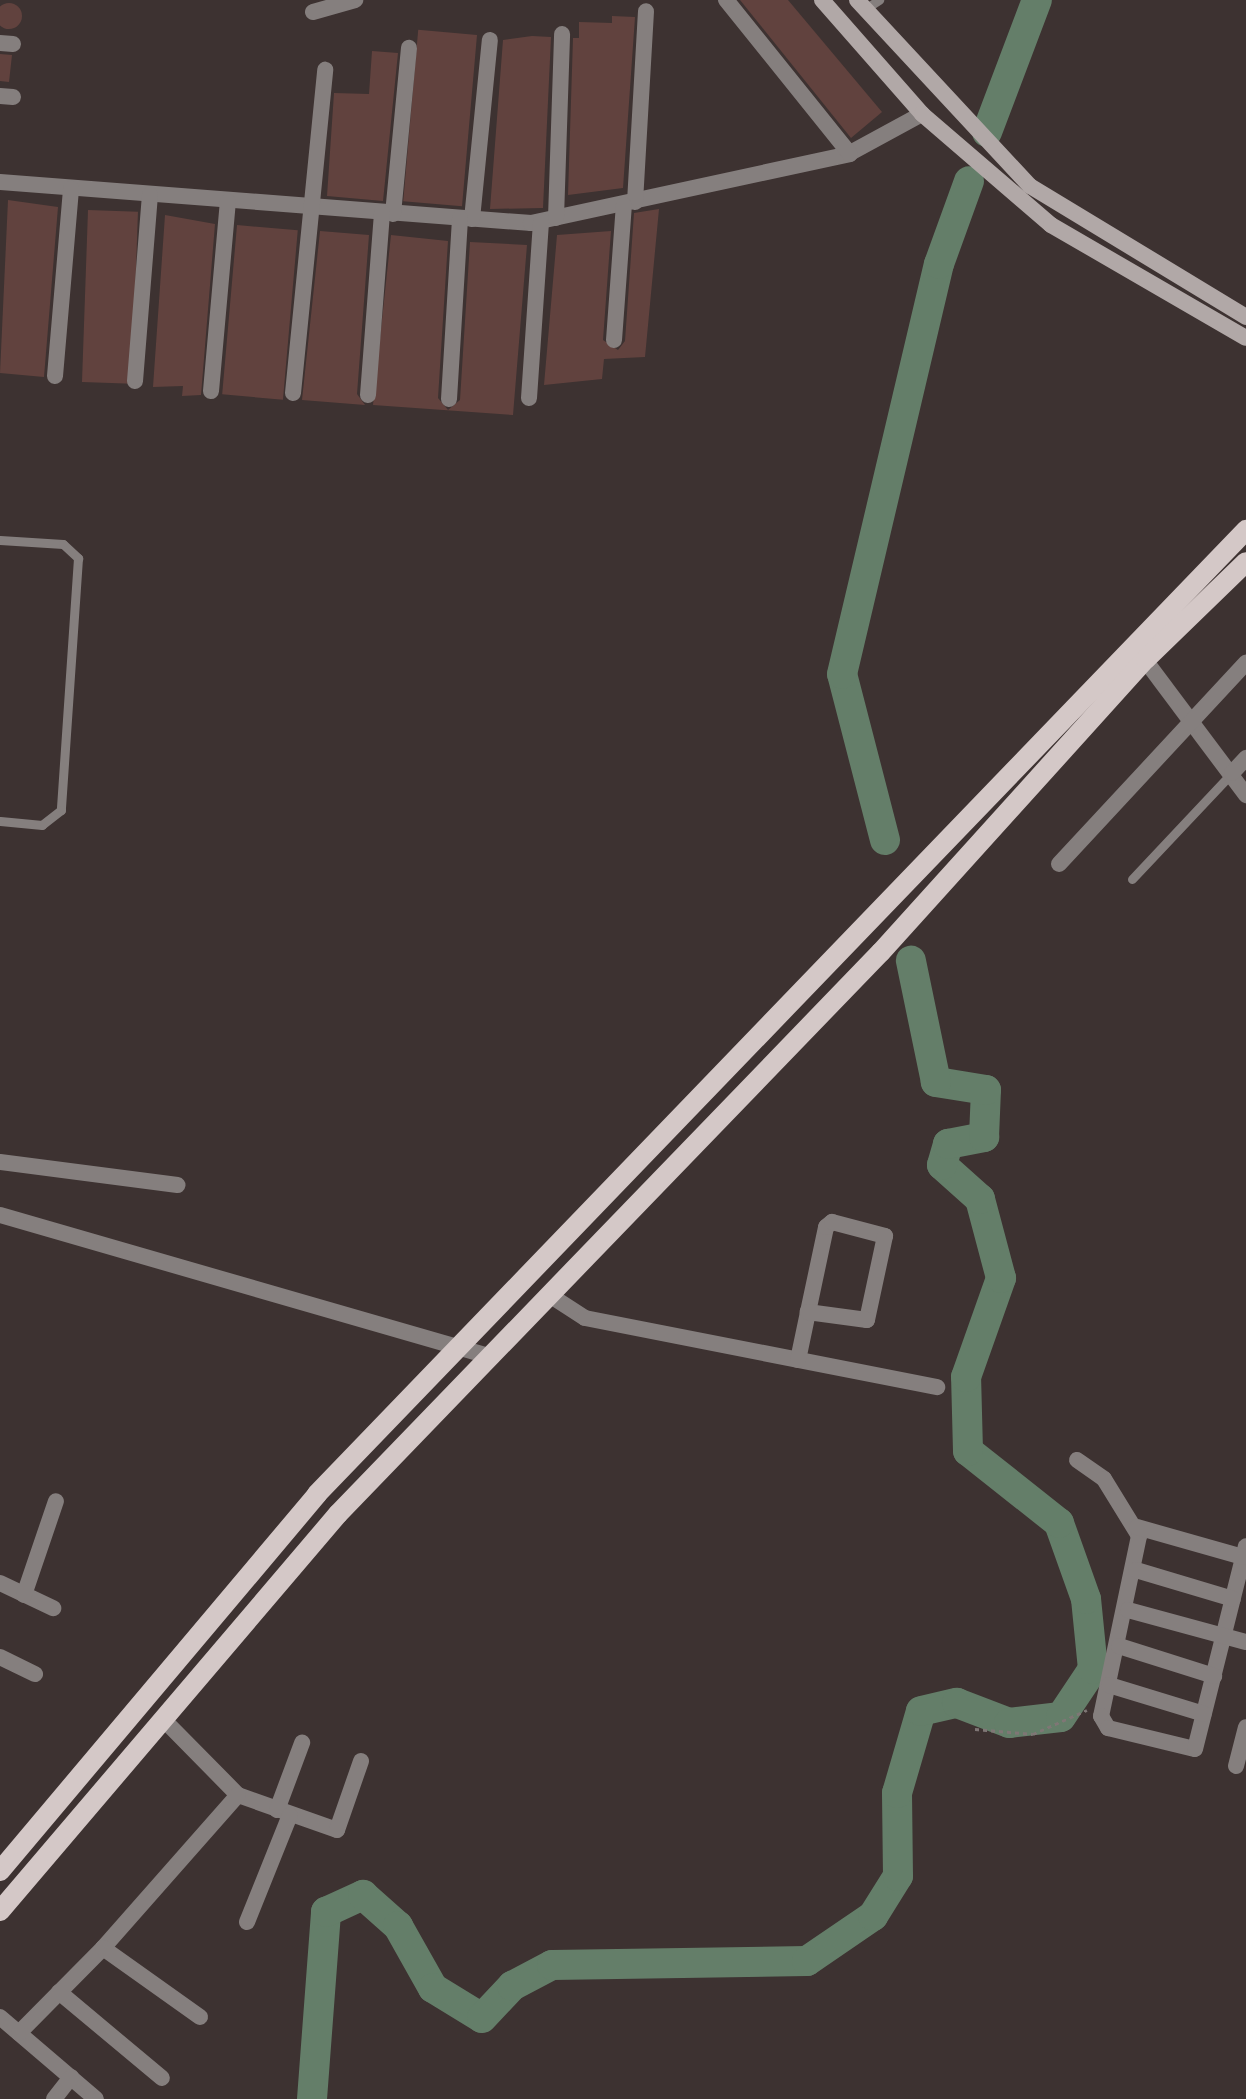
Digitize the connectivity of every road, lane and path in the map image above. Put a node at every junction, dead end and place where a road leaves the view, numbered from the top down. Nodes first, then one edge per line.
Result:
1 (355, 0) edge
2 (726, 0) edge
3 (822, 0) edge
4 (867, 3) edge
5 (646, 11) dead end
6 (313, 12) dead end
7 (562, 34) dead end
8 (490, 40) dead end
9 (409, 48) dead end
10 (325, 70) dead end
11 (943, 96) junction
12 (922, 114) junction
13 (852, 152) junction
14 (0, 182) edge
15 (71, 189) junction
16 (150, 195) junction
17 (228, 202) junction
18 (629, 203) junction
19 (308, 208) junction
20 (388, 213) junction
21 (466, 218) junction
22 (549, 220) junction
23 (1246, 317) edge
24 (1246, 338) edge
25 (614, 340) dead end
26 (55, 376) dead end
27 (135, 381) dead end
28 (211, 391) dead end
29 (293, 393) dead end
30 (368, 395) dead end
31 (529, 398) dead end
32 (449, 399) dead end
33 (1246, 530) edge
34 (0, 540) edge
35 (1246, 562) edge
36 (1139, 652) junction
37 (1246, 663) edge
38 (1194, 720) junction
39 (1246, 758) edge
40 (1232, 773) junction
41 (1246, 795) edge
42 (0, 821) edge
43 (1059, 864) dead end
44 (1132, 879) dead end
45 (0, 1162) edge
46 (178, 1185) dead end
47 (0, 1215) edge
48 (551, 1296) junction
49 (808, 1312) junction
50 (466, 1345) junction
51 (492, 1357) junction
52 (798, 1360) junction
53 (937, 1387) dead end
54 (1077, 1460) dead end
55 (56, 1501) dead end
56 (1137, 1527) junction
57 (1245, 1551) edge
58 (1136, 1570) junction
59 (0, 1583) edge
60 (24, 1595) junction
61 (1233, 1599) junction
62 (53, 1608) dead end
63 (1128, 1610) junction
64 (1224, 1637) junction
65 (1246, 1642) edge
66 (1119, 1646) junction
67 (0, 1657) edge
68 (35, 1674) dead end
69 (1214, 1676) junction
70 (1109, 1685) junction
71 (1204, 1714) junction
72 (1101, 1716) junction
73 (164, 1720) junction
74 (1246, 1727) edge
75 (975, 1729) dead end
76 (302, 1743) dead end
77 (361, 1761) dead end
78 (1236, 1766) dead end
79 (238, 1795) junction
80 (283, 1813) junction
81 (0, 1871) edge
82 (0, 1911) edge
83 (247, 1922) dead end
84 (103, 1948) junction
85 (59, 1992) junction
86 (0, 2017) edge
87 (200, 2017) dead end
88 (19, 2033) junction
89 (71, 2077) junction
90 (162, 2078) dead end
91 (54, 2099) edge
92 (96, 2099) edge

1 - 6 street
2 - 13 street
3 - 12 main road
4 - 11 main road
5 - 18 street
7 - 22 street
8 - 21 street
9 - 20 street
10 - 19 street
11 - 12 main road
11 - 23 main road
12 - 13 street
12 - 24 main road
13 - 18 street
14 - 15 street
15 - 16 street
15 - 26 street
16 - 17 street
16 - 27 street
17 - 19 street
17 - 28 street
18 - 22 street
18 - 25 street
19 - 20 street
19 - 29 street
20 - 21 street
20 - 30 street
21 - 22 street
21 - 32 street
22 - 31 street
33 - 36 main road
34 - 42 lane
35 - 36 main road
36 - 38 street
36 - 48 main road
36 - 50 main road
37 - 38 street
38 - 40 street
38 - 43 street
39 - 40 street
40 - 41 street
40 - 44 lane
45 - 46 street
47 - 50 street
48 - 51 main road
48 - 52 street
49 - 49 street
49 - 52 street
50 - 51 street
50 - 81 main road
51 - 73 main road
52 - 53 street
54 - 56 street
55 - 60 street
56 - 57 street
56 - 58 street
57 - 61 street
58 - 61 street
58 - 63 street
59 - 60 street
60 - 62 street
61 - 64 street
63 - 64 street
63 - 66 street
64 - 65 street
64 - 69 street
66 - 69 street
66 - 70 street
67 - 68 street
69 - 71 street
70 - 71 street
70 - 72 street
71 - 72 street
72 - 75 path
73 - 79 street
73 - 82 main road
74 - 78 street
76 - 80 street
77 - 80 street
79 - 80 street
79 - 84 street
80 - 83 street
84 - 85 street
84 - 87 street
85 - 88 street
85 - 90 street
86 - 88 street
88 - 89 street
89 - 91 street
89 - 92 street

